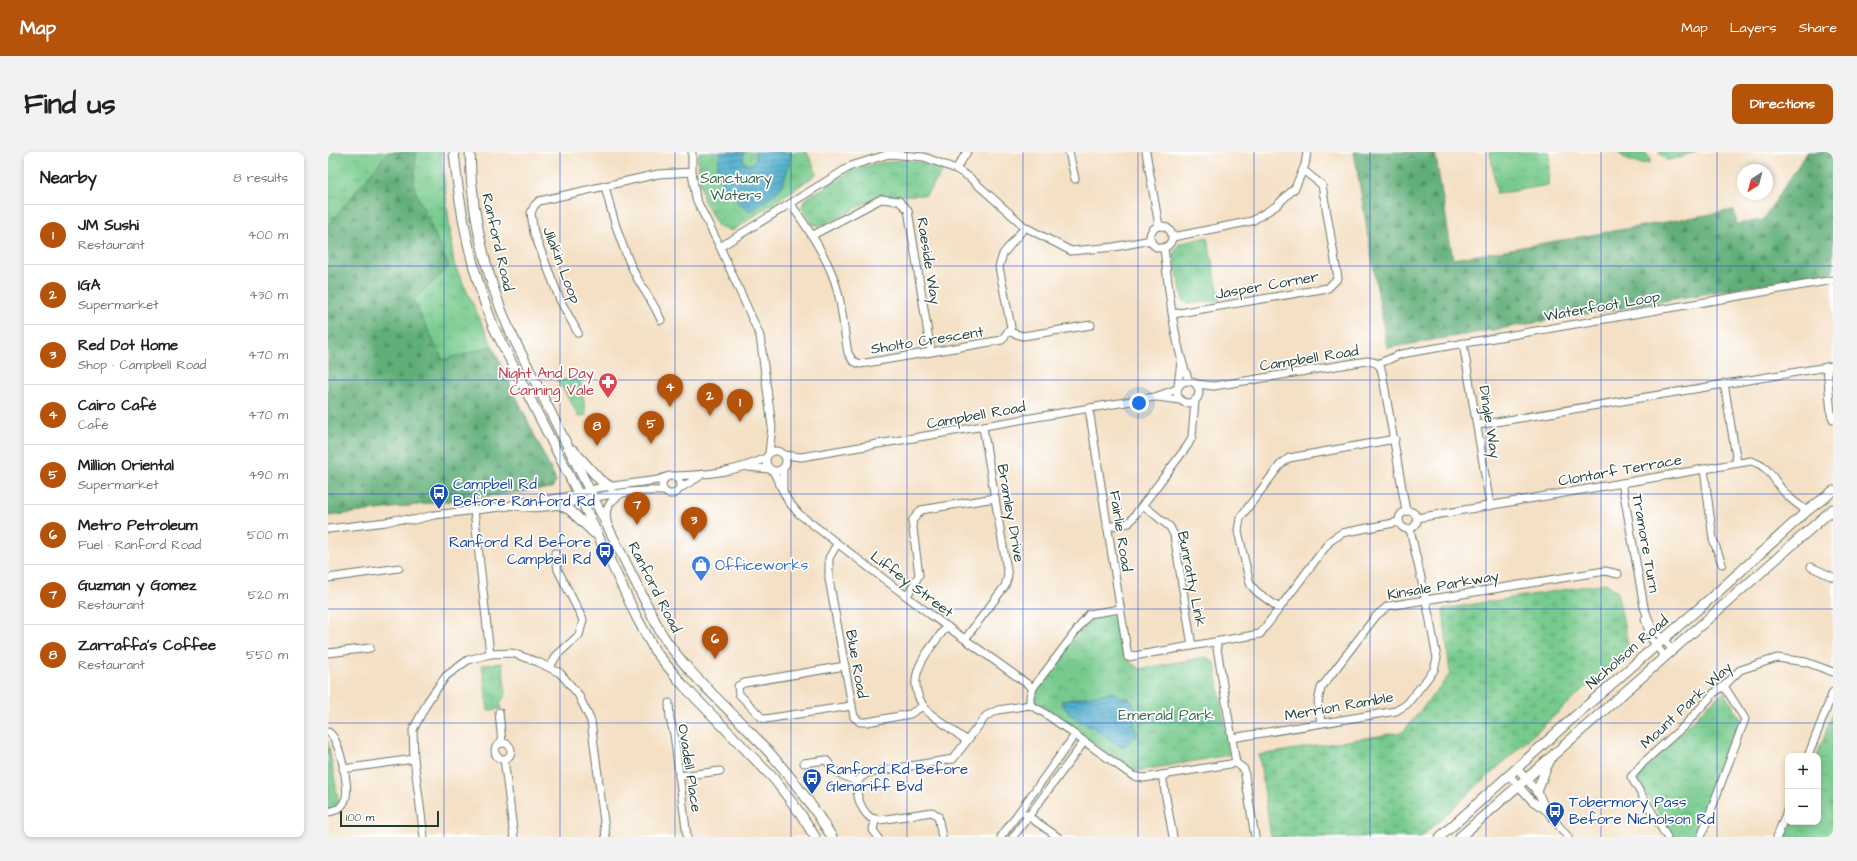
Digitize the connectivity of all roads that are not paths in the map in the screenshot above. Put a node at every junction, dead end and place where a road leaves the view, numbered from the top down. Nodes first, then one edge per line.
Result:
1 (454, 152) edge
2 (470, 152) edge
3 (692, 152) edge
4 (967, 152) edge
5 (1070, 152) edge
6 (1146, 152) edge
7 (1307, 152) edge
8 (956, 169) junction
9 (1303, 170) junction
10 (692, 172) junction
11 (1074, 179) dead end
12 (605, 186) junction
13 (791, 204) junction
14 (1159, 226) junction
15 (1025, 227) junction
16 (812, 235) junction
17 (1173, 236) junction
18 (1151, 240) junction
19 (720, 247) junction
20 (1164, 248) junction
21 (1833, 280) edge
22 (1173, 314) junction
23 (661, 320) dead end
24 (1091, 325) dead end
25 (1009, 332) junction
26 (578, 333) dead end
27 (1463, 343) junction
28 (930, 352) junction
29 (1181, 360) junction
30 (1378, 364) junction
31 (1830, 366) edge
32 (1192, 382) junction
33 (1724, 383) junction
34 (1214, 386) junction
35 (1178, 387) junction
36 (1155, 397) junction
37 (1197, 398) junction
38 (1181, 401) junction
39 (1089, 409) junction
40 (1833, 419) edge
41 (1192, 420) junction
42 (1478, 425) junction
43 (983, 427) junction
44 (772, 432) junction
45 (1395, 439) junction
46 (565, 441) junction
47 (782, 453) junction
48 (768, 456) junction
49 (801, 457) junction
50 (1737, 463) junction
51 (748, 467) junction
52 (784, 468) junction
53 (1704, 469) junction
54 (771, 470) junction
55 (670, 476) junction
56 (701, 476) junction
57 (1622, 483) junction
58 (610, 487) junction
59 (679, 488) junction
60 (664, 491) junction
61 (1833, 491) edge
62 (625, 492) junction
63 (783, 492) junction
64 (592, 494) junction
65 (580, 497) junction
66 (995, 498) junction
67 (511, 505) junction
68 (560, 505) junction
69 (1143, 505) junction
70 (1490, 505) junction
71 (1833, 509) edge
72 (474, 510) junction
73 (1406, 511) junction
74 (1807, 511) junction
75 (1417, 518) junction
76 (1399, 522) junction
77 (608, 526) junction
78 (1107, 527) junction
79 (328, 529) edge
80 (1410, 529) junction
81 (600, 538) junction
82 (837, 544) junction
83 (555, 553) dead end
84 (1722, 564) dead end
85 (1812, 567) dead end
86 (399, 568) dead end
87 (1618, 574) dead end
88 (1833, 577) edge
89 (328, 578) edge
90 (907, 596) junction
91 (1426, 600) junction
92 (1279, 608) junction
93 (1120, 609) junction
94 (947, 626) junction
95 (965, 639) junction
96 (1216, 642) junction
97 (1659, 643) junction
98 (1192, 646) junction
99 (370, 648) dead end
100 (1672, 649) junction
101 (328, 653) edge
102 (490, 654) junction
103 (1664, 656) junction
104 (845, 666) junction
105 (550, 667) junction
106 (1833, 672) edge
107 (1724, 686) junction
108 (1032, 688) junction
109 (1833, 692) edge
110 (669, 703) dead end
111 (1030, 705) junction
112 (851, 706) junction
113 (923, 706) junction
114 (499, 712) dead end
115 (1321, 723) junction
116 (328, 732) edge
117 (1075, 735) junction
118 (1232, 738) junction
119 (967, 741) junction
120 (1084, 742) junction
121 (1556, 750) junction
122 (1809, 753) edge
123 (414, 759) junction
124 (804, 763) dead end
125 (1236, 763) junction
126 (1517, 768) junction
127 (343, 769) junction
128 (720, 771) dead end
129 (1162, 775) junction
130 (1509, 775) junction
131 (679, 776) junction
132 (1525, 778) junction
133 (857, 782) junction
134 (1517, 785) junction
135 (1537, 792) junction
136 (1546, 810) junction
137 (1020, 811) junction
138 (328, 812) edge
139 (1785, 816) edge
140 (1029, 817) junction
141 (875, 820) junction
142 (424, 837) edge
143 (514, 837) edge
144 (606, 837) edge
145 (687, 837) edge
146 (815, 837) edge
147 (832, 837) edge
148 (878, 837) edge
149 (942, 837) edge
150 (1001, 837) edge
151 (1013, 837) edge
152 (1058, 837) edge
153 (1173, 837) edge
154 (1255, 837) edge
155 (1440, 837) edge
156 (1460, 837) edge
157 (1568, 837) edge
158 (1667, 837) edge
159 (1700, 837) edge
160 (1777, 837) edge

1 - 65 main road, Ranford Road
2 - 46 main road, Ranford Road
3 - 10 street
4 - 8 street
5 - 11 street
6 - 14 street
7 - 9 street
8 - 13 street
8 - 15 street
9 - 17 street
9 - 22 street, Jasper Corner
10 - 12 street, Jilakin Loop
10 - 19 street
12 - 23 street
12 - 26 street, Jilakin Loop
13 - 16 street, Sholto Crescent
13 - 19 street
14 - 17 street
14 - 18 street
15 - 18 street
15 - 25 street
16 - 28 street, Sholto Crescent
16 - 28 street, Raeside Way
17 - 20 street
18 - 20 street
19 - 44 street
20 - 22 street
21 - 27 street, Waterfoot Loop
22 - 29 street
24 - 25 street
25 - 28 street, Sholto Crescent
27 - 30 street, Waterfoot Loop
27 - 42 street, Dingle Way
29 - 32 street
29 - 35 street
30 - 34 street, Campbell Road
30 - 45 street, Campbell Road
31 - 33 street
31 - 40 street
32 - 34 street, Campbell Road
32 - 35 street, Campbell Road
32 - 37 street
33 - 42 street
33 - 50 street
34 - 37 street, Campbell Road
35 - 36 street, Campbell Road
35 - 38 street
36 - 38 street, Campbell Road
36 - 39 street, Campbell Road
37 - 38 street, Campbell Road
37 - 41 street
38 - 41 street
39 - 43 street, Campbell Road
39 - 78 street, Fairlie Road
41 - 69 street
42 - 70 street, Dingle Way
43 - 49 street, Campbell Road
43 - 66 street, Bramley Drive
44 - 47 street
44 - 48 street
45 - 73 street, Campbell Road
45 - 92 street
46 - 58 main road
46 - 64 main road, Ranford Road
47 - 48 street, Campbell Road
47 - 49 street, Campbell Road
47 - 52 street
48 - 51 street, Campbell Road
48 - 54 street
49 - 52 street, Campbell Road
50 - 53 street, Clontarf Terrace
50 - 74 street, Clontarf Terrace
51 - 54 street, Campbell Road
51 - 56 street, Campbell Road
52 - 54 street, Campbell Road
52 - 63 street
53 - 57 street, Clontarf Terrace
53 - 84 street
54 - 63 street, Liffey Street
55 - 56 street, Campbell Road
55 - 58 street, Campbell Road
55 - 59 street
55 - 60 street
56 - 59 street, Campbell Road
57 - 70 street, Clontarf Terrace
57 - 97 street, Tramore Turn
58 - 64 street, Campbell Road
59 - 60 street
60 - 62 street, Campbell Road
61 - 74 main road, Nicholson Road
62 - 64 street, Campbell Road
62 - 77 street
63 - 82 street, Liffey Street
64 - 65 street, Campbell Road
64 - 77 main road, Ranford Road
65 - 67 street, Campbell Road
65 - 68 street, Campbell Road
65 - 81 main road, Ranford Road
66 - 90 street
66 - 95 street, Bramley Drive
67 - 68 street, Campbell Road
67 - 72 street, Campbell Road
68 - 81 main road
69 - 78 street
69 - 98 street, Bunratty Link
70 - 75 street, Clontarf Terrace
71 - 100 main road, Nicholson Road
72 - 79 street, Campbell Road
72 - 102 street
73 - 75 street
73 - 76 street
74 - 97 main road, Nicholson Road
75 - 80 street
76 - 80 street
76 - 92 street
77 - 147 main road, Ranford Road
78 - 93 street, Fairlie Road
80 - 91 street, Merrion Ramble
81 - 146 main road, Ranford Road
82 - 90 street, Liffey Street
82 - 104 street, Blue Road
83 - 105 street
85 - 88 street
86 - 89 street
87 - 91 street, Kinsale Parkway
90 - 94 street, Liffey Street
91 - 115 street, Kinsale Parkway
91 - 115 street, Merrion Ramble
92 - 96 street
93 - 98 street, Fairlie Road
93 - 108 street
94 - 95 street, Liffey Street
94 - 113 street
95 - 108 street, Liffey Street
96 - 98 street
96 - 118 street
97 - 100 street, Tramore Turn
97 - 103 street, Tramore Turn
97 - 126 main road, Nicholson Road
99 - 101 street
100 - 103 main road, Nicholson Road
102 - 105 street
102 - 123 street
103 - 121 main road, Nicholson Road
104 - 112 street, Blue Road
104 - 112 street
105 - 144 street
106 - 107 street, Mount Park Way
107 - 158 street, Mount Park Way
107 - 159 street
108 - 111 street
109 - 122 street
110 - 131 street, Ovadell Place
111 - 117 street
111 - 119 street
112 - 113 street, Blue Road
113 - 119 street
114 - 143 street
115 - 118 street, Merrion Ramble
116 - 127 street
117 - 120 street
117 - 137 street
118 - 125 street
119 - 133 street
120 - 129 street
120 - 140 street
121 - 132 main road, Nicholson Road
121 - 135 main road
123 - 127 street
123 - 142 street
124 - 133 street
125 - 129 street
125 - 154 street
126 - 130 main road, Nicholson Road
126 - 132 street
127 - 138 street
128 - 131 street
129 - 153 street
130 - 134 street
130 - 155 main road, Nicholson Road
131 - 145 street, Ovadell Place
132 - 134 main road, Nicholson Road
132 - 135 street
133 - 141 street
134 - 136 street
134 - 156 main road, Nicholson Road
135 - 136 street
136 - 157 street
137 - 140 street
137 - 150 street
139 - 160 street
140 - 151 street
140 - 152 street
141 - 148 street
141 - 149 street

